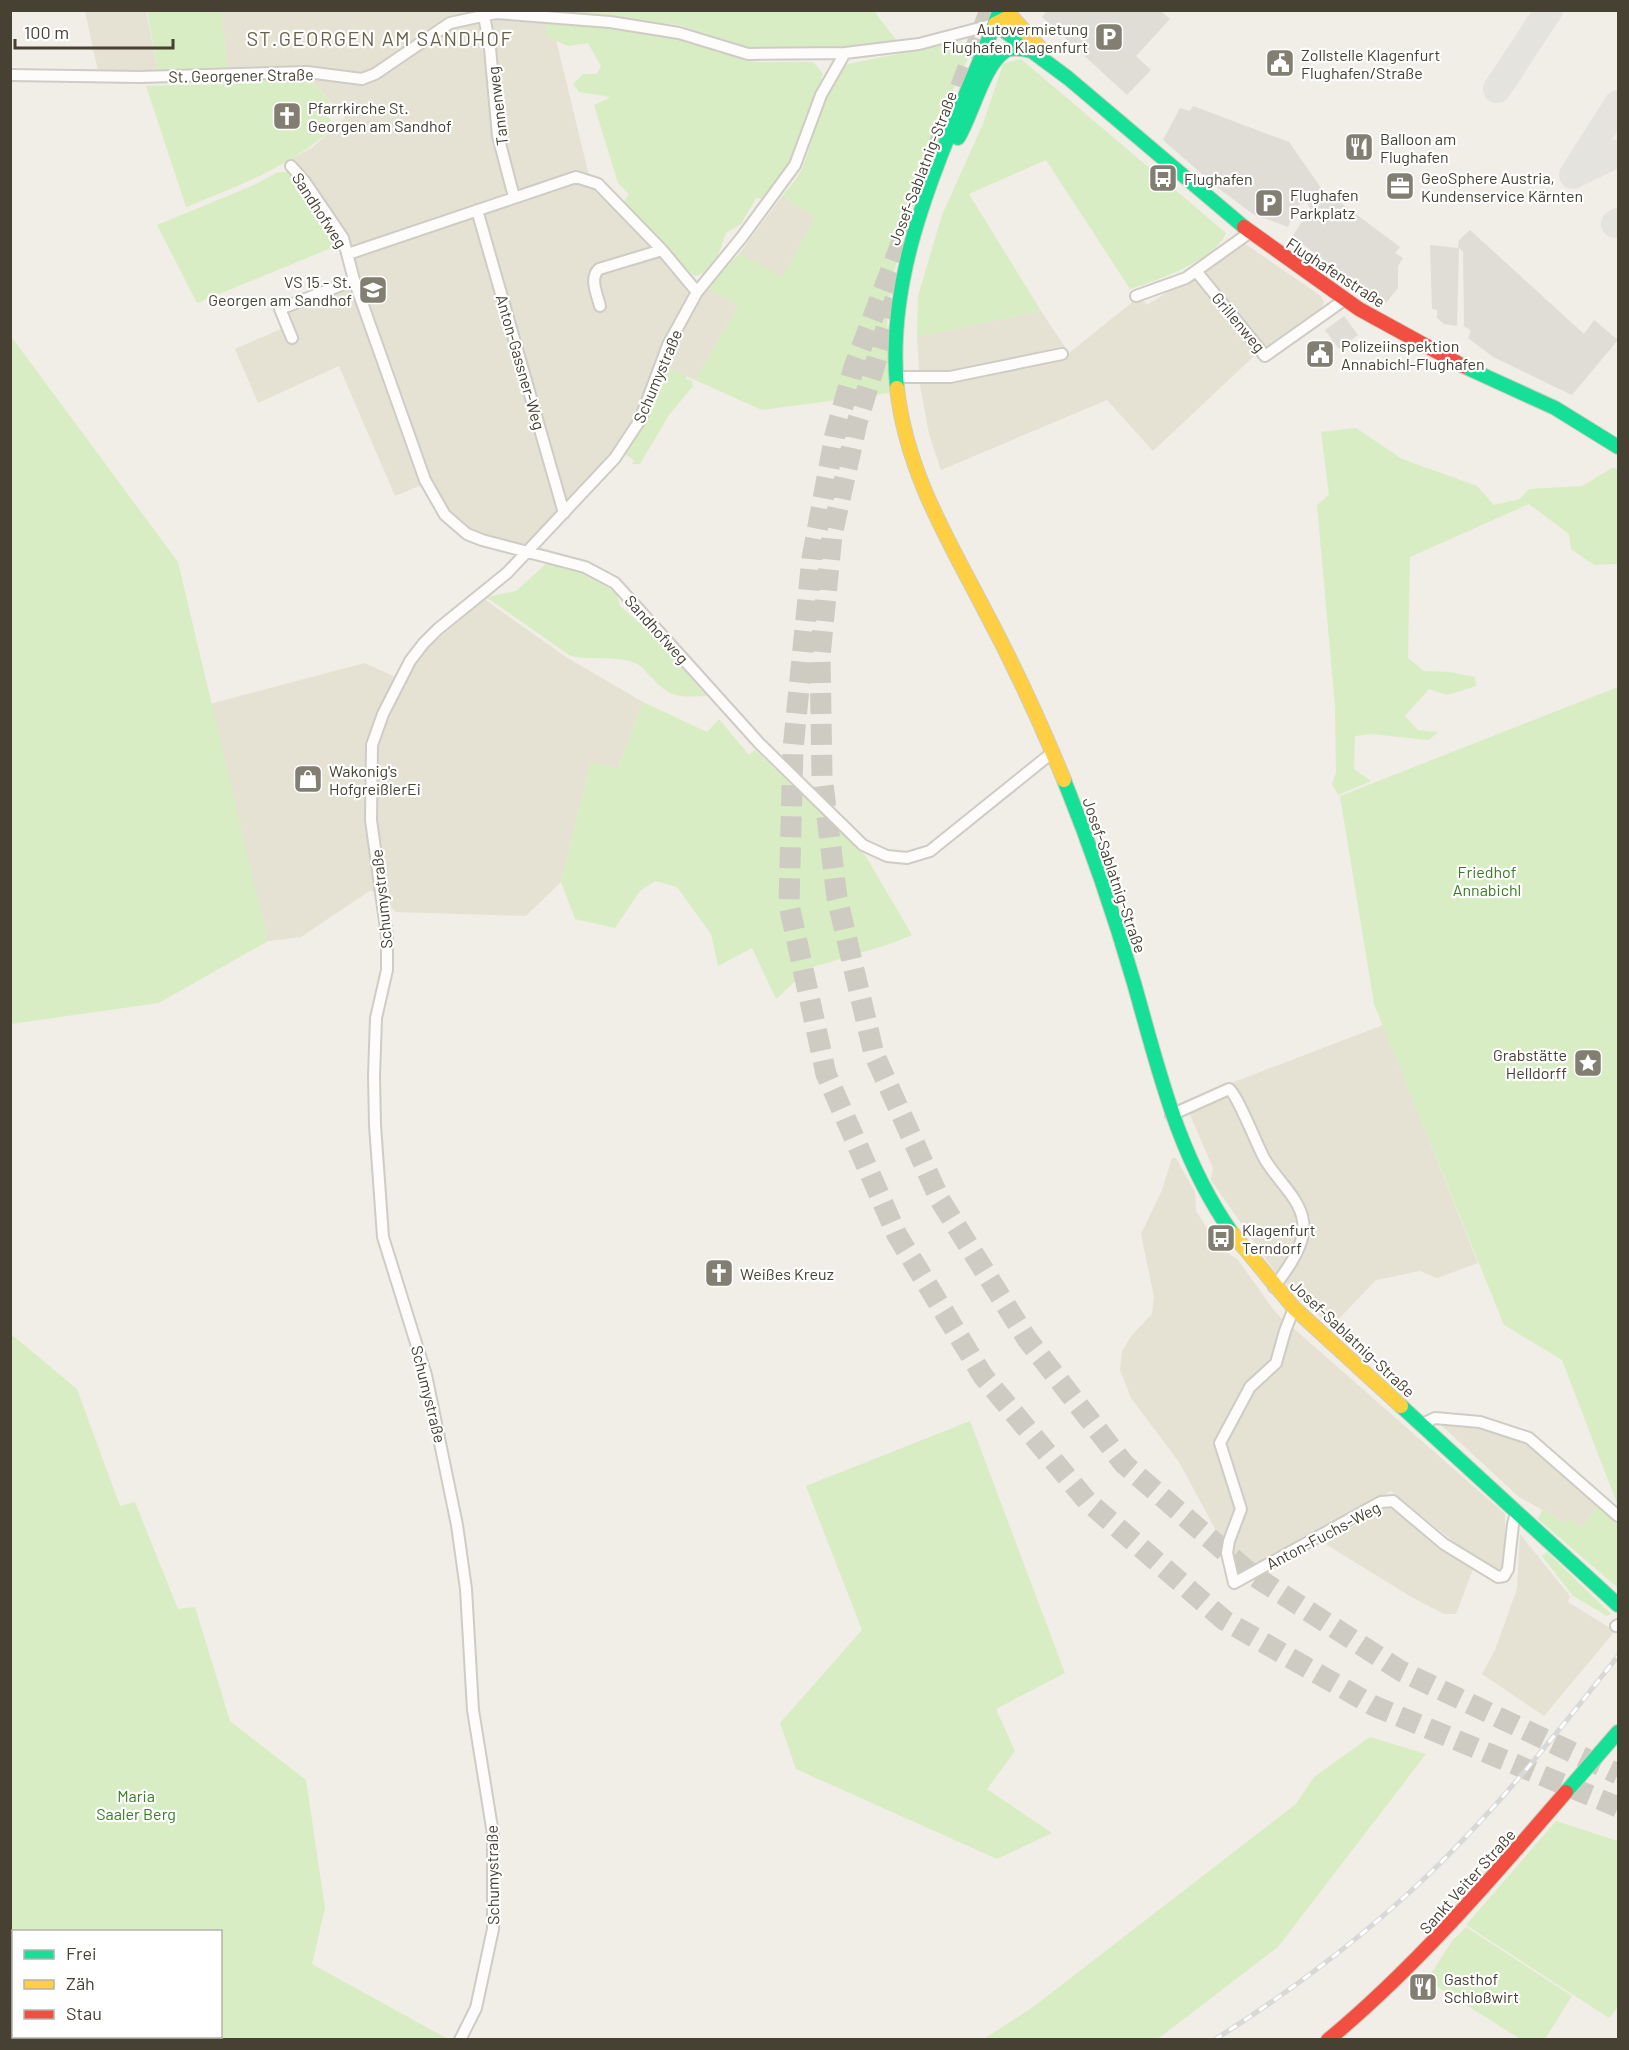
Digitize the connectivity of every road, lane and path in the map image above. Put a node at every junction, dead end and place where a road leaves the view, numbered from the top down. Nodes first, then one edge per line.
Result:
1 (1000, 10) edge
2 (490, 12) edge
3 (995, 24) junction
4 (1031, 51) junction
5 (845, 53) junction
6 (10, 75) edge
7 (1067, 77) junction
8 (942, 158) junction
9 (291, 166) dead end
10 (514, 197) junction
11 (477, 210) junction
12 (1249, 232) junction
13 (662, 249) junction
14 (348, 254) junction
15 (1196, 271) junction
16 (354, 280) junction
17 (697, 292) junction
18 (1136, 296) dead end
19 (1344, 300) junction
20 (600, 306) dead end
21 (292, 338) dead end
22 (1062, 354) dead end
23 (897, 377) junction
24 (1618, 447) edge
25 (564, 513) junction
26 (529, 551) junction
27 (1053, 752) junction
28 (1171, 1115) junction
29 (1274, 1287) junction
30 (1294, 1308) junction
31 (1422, 1424) junction
32 (1517, 1511) junction
33 (1618, 1516) edge
34 (1618, 1605) edge
35 (1618, 1732) edge
36 (460, 2040) edge
37 (1328, 2040) edge

1 - 3 main road, Josef-Sablatnig-Straße
2 - 5 street, St. Georgener Straße
2 - 6 street, St. Georgener Straße
2 - 10 street, Tannenweg
3 - 4 main road, Flughafenstraße
3 - 5 street
3 - 7 main road, Flughafenstraße
3 - 8 main road, Josef-Sablatnig-Straße
4 - 7 main road, Flughafenstraße
4 - 8 main road
5 - 17 street, Schumystraße
7 - 12 main road, Flughafenstraße
8 - 23 main road, Josef-Sablatnig-Straße
9 - 14 street, Sandhofweg
10 - 11 street, Sandhofweg
10 - 13 street, Sandhofweg
11 - 14 street, Sandhofweg
11 - 25 street, Anton-Gassner-Weg
12 - 15 street
12 - 19 main road, Flughafenstraße
13 - 17 street, Sandhofweg
13 - 20 street
14 - 16 street, Sandhofweg
15 - 18 street
15 - 19 street, Grillenweg
16 - 21 street
16 - 26 street, Sandhofweg
17 - 25 street, Schumystraße
19 - 24 main road, Flughafenstraße
22 - 23 street
23 - 27 main road, Josef-Sablatnig-Straße
25 - 26 street, Schumystraße
26 - 27 street, Sandhofweg
26 - 36 street, Schumystraße
27 - 28 main road, Josef-Sablatnig-Straße
28 - 29 main road, Josef-Sablatnig-Straße
28 - 29 street
29 - 30 main road, Josef-Sablatnig-Straße
30 - 31 main road, Josef-Sablatnig-Straße
30 - 32 street, Anton-Fuchs-Weg
31 - 32 main road, Josef-Sablatnig-Straße
31 - 33 street
32 - 34 main road, Josef-Sablatnig-Straße
35 - 37 main road, Sankt Veiter Straße

